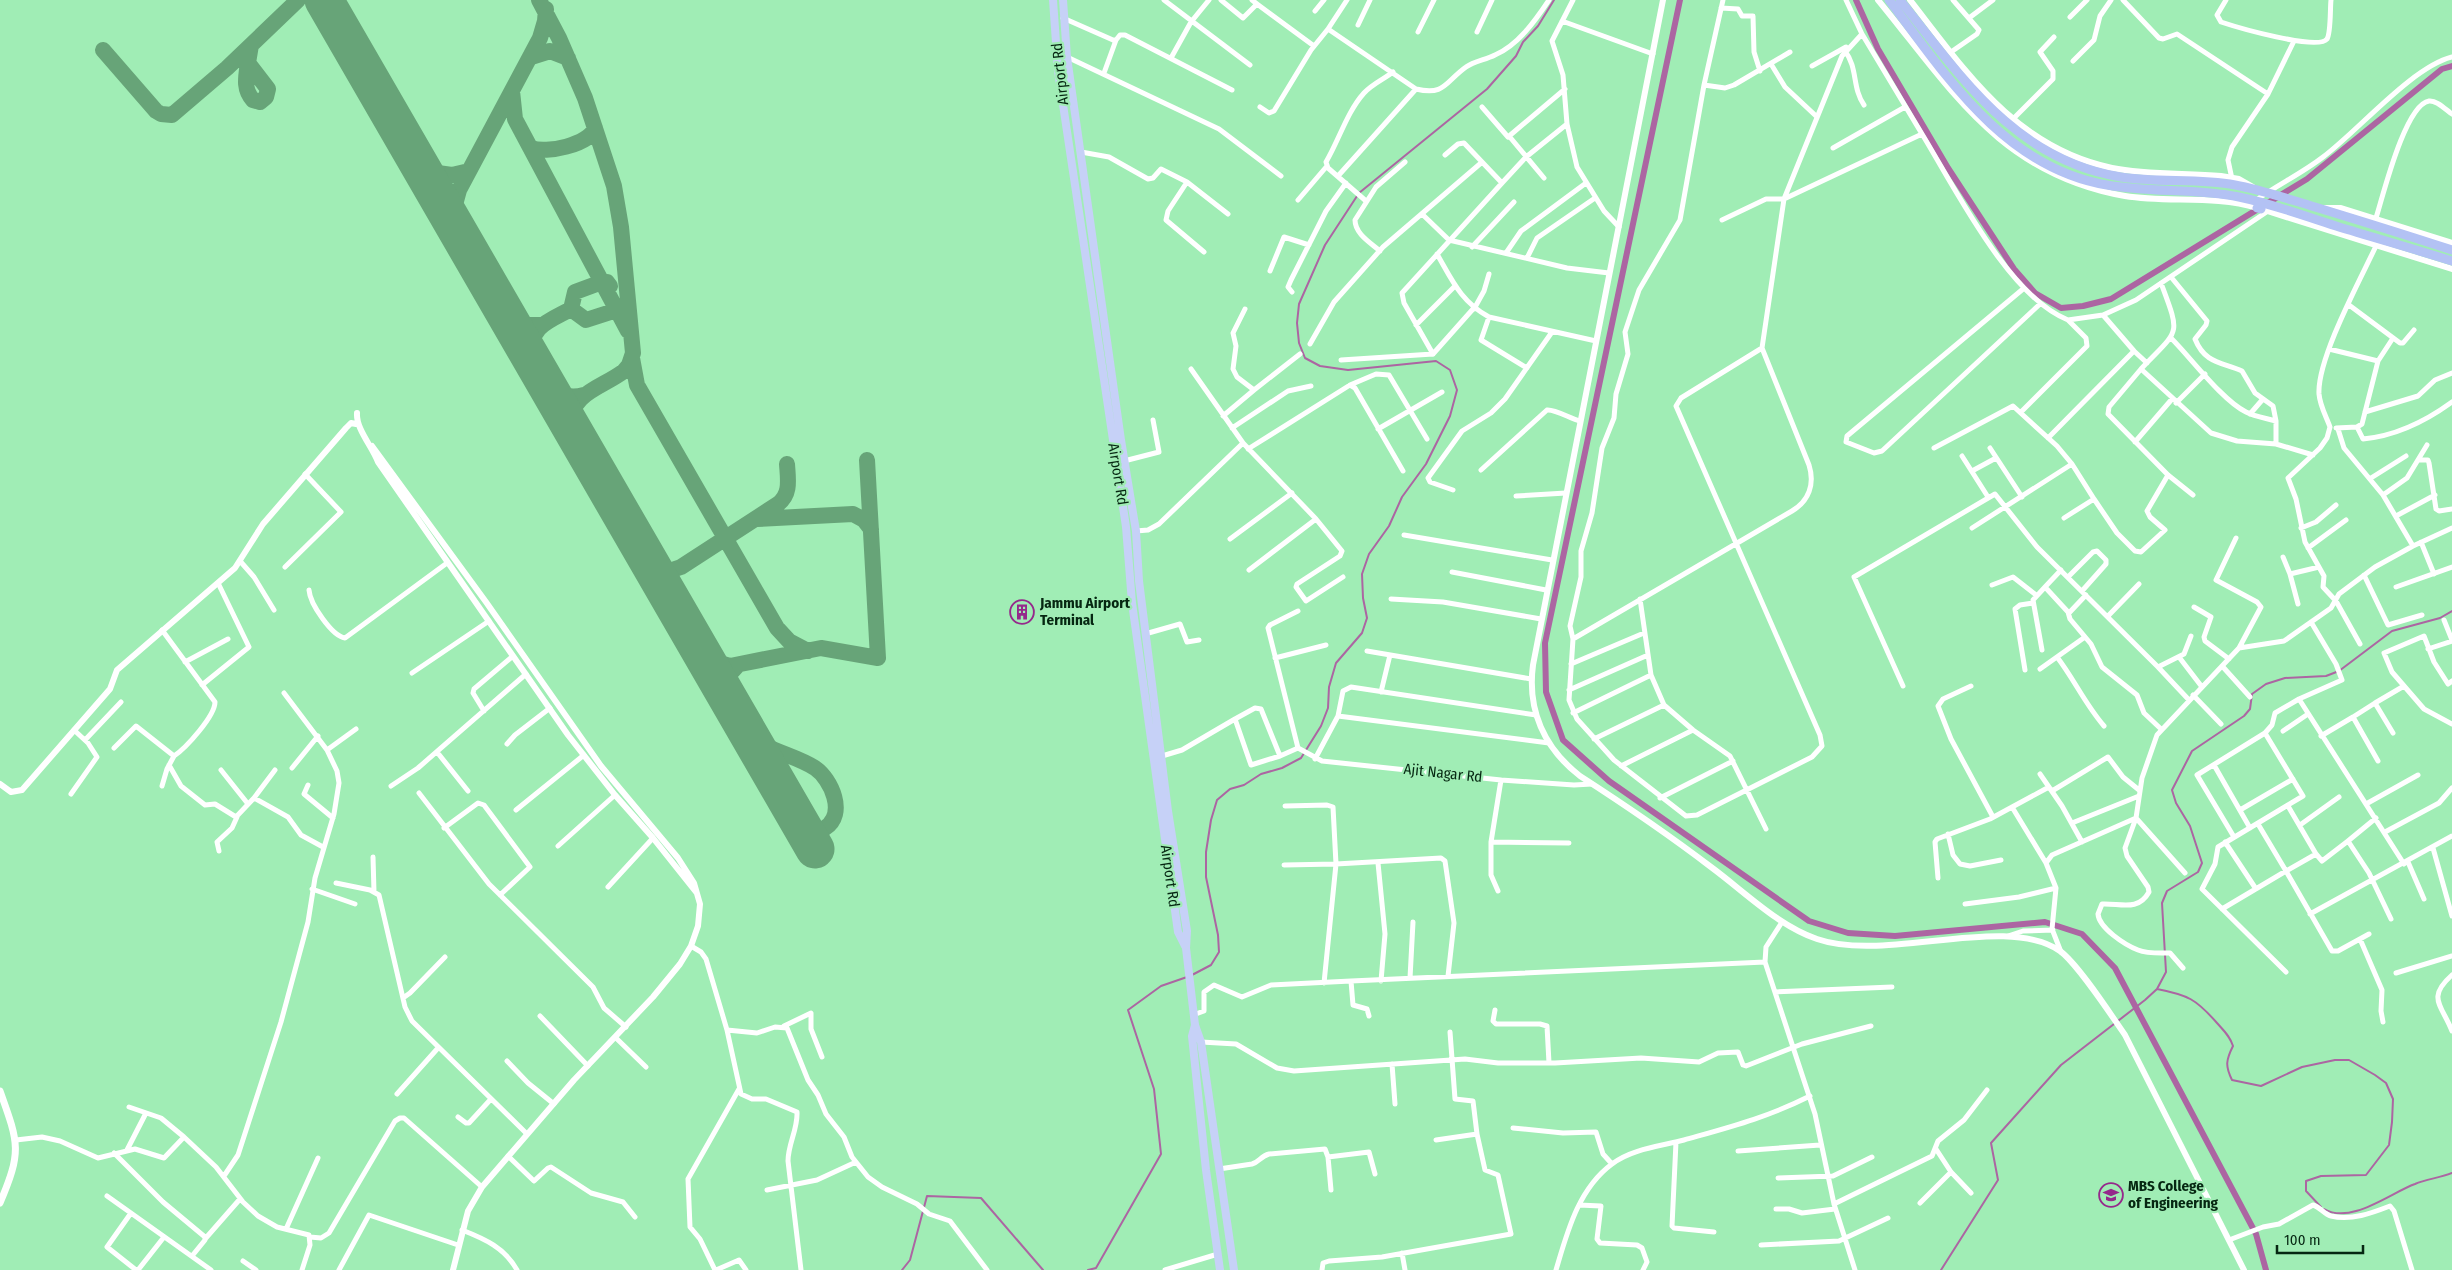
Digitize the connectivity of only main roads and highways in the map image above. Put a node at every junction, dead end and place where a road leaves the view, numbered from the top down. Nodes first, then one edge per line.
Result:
1 (1053, 0) edge
2 (1063, 0) edge
3 (1889, 0) edge
4 (1900, 0) edge
5 (2452, 250) edge
6 (2452, 261) edge
7 (1186, 951) junction
8 (1195, 1025) junction
9 (0, 1091) edge
10 (2, 1193) edge
11 (0, 1203) edge
12 (1220, 1270) edge
13 (1234, 1270) edge

1 - 7 main road, Airport Rd
2 - 7 main road
3 - 6 highway
4 - 5 highway
7 - 8 main road
8 - 12 main road
8 - 13 main road
9 - 10 main road
10 - 11 main road

